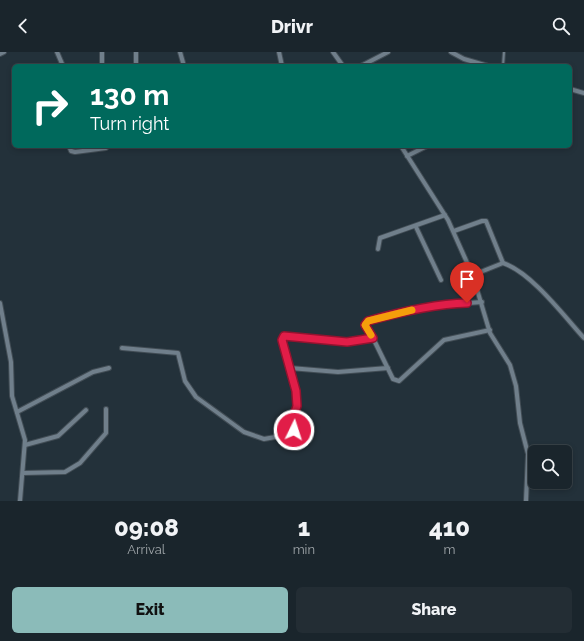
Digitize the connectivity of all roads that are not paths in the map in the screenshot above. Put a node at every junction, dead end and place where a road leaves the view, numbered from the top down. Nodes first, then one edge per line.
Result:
1 (4, 52) edge
2 (57, 52) edge
3 (102, 52) edge
4 (136, 52) edge
5 (180, 52) edge
6 (279, 52) edge
7 (333, 52) edge
8 (388, 52) edge
9 (451, 52) edge
10 (504, 52) edge
11 (0, 54) edge
12 (62, 64) edge
13 (102, 64) edge
14 (136, 64) edge
15 (183, 64) edge
16 (282, 64) edge
17 (342, 64) edge
18 (365, 64) edge
19 (481, 64) edge
20 (503, 64) edge
21 (572, 90) edge
22 (584, 93) edge
23 (70, 148) edge
24 (106, 148) dead end
25 (402, 148) edge
26 (423, 148) edge
27 (407, 156) junction
28 (445, 215) junction
29 (416, 227) junction
30 (454, 231) junction
31 (378, 249) dead end
32 (502, 263) junction
33 (473, 275) junction
34 (441, 280) dead end
35 (482, 302) junction
36 (0, 303) edge
37 (490, 330) junction
38 (373, 338) junction
39 (584, 338) edge
40 (122, 348) dead end
41 (109, 368) dead end
42 (290, 368) junction
43 (388, 368) junction
44 (106, 409) dead end
45 (86, 410) dead end
46 (17, 412) junction
47 (25, 445) junction
48 (23, 473) junction
49 (20, 501) edge
50 (526, 501) edge

1 - 11 street
2 - 12 street
3 - 13 street
4 - 14 street
5 - 15 street
6 - 16 street
7 - 17 street
8 - 18 street
9 - 19 street
10 - 20 lane
21 - 22 street
23 - 24 street
25 - 27 street
26 - 27 street
27 - 28 street
28 - 29 street
28 - 30 street
29 - 31 street
29 - 34 street
30 - 32 street
30 - 33 street
32 - 33 street
32 - 39 street
33 - 35 street
35 - 37 street
35 - 38 street
36 - 46 street
37 - 43 street
37 - 50 street
38 - 42 street
38 - 43 street
40 - 42 street
41 - 46 street
42 - 43 street
44 - 48 street
45 - 47 street
46 - 47 street
47 - 48 street
48 - 49 street

